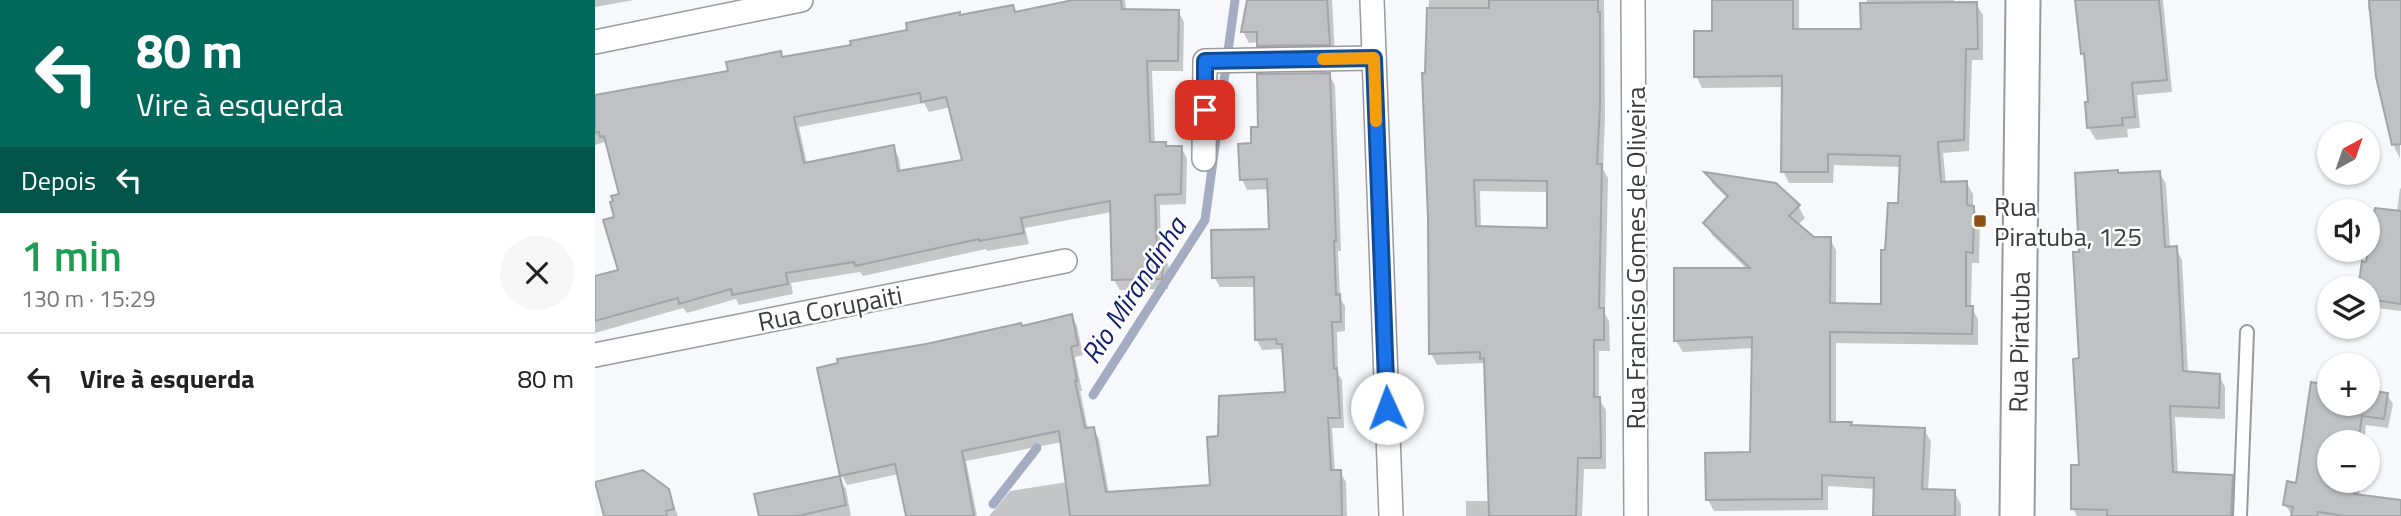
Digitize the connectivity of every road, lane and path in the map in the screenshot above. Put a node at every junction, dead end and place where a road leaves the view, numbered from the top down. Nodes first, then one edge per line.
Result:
1 (801, 0) edge
2 (1372, 0) edge
3 (1633, 0) edge
4 (2023, 0) edge
5 (595, 42) edge
6 (1374, 58) junction
7 (1204, 159) dead end
8 (1065, 261) dead end
9 (2247, 332) dead end
10 (595, 355) edge
11 (1391, 516) edge
12 (1636, 516) edge
13 (2017, 516) edge
14 (2240, 516) edge

1 - 5 street
2 - 6 street
3 - 12 street, Rua Franciso Gomes de Oliveira
4 - 13 main road, Rua Piratuba
6 - 7 street
6 - 11 street
8 - 10 street, Rua Corupaiti
9 - 14 lane

